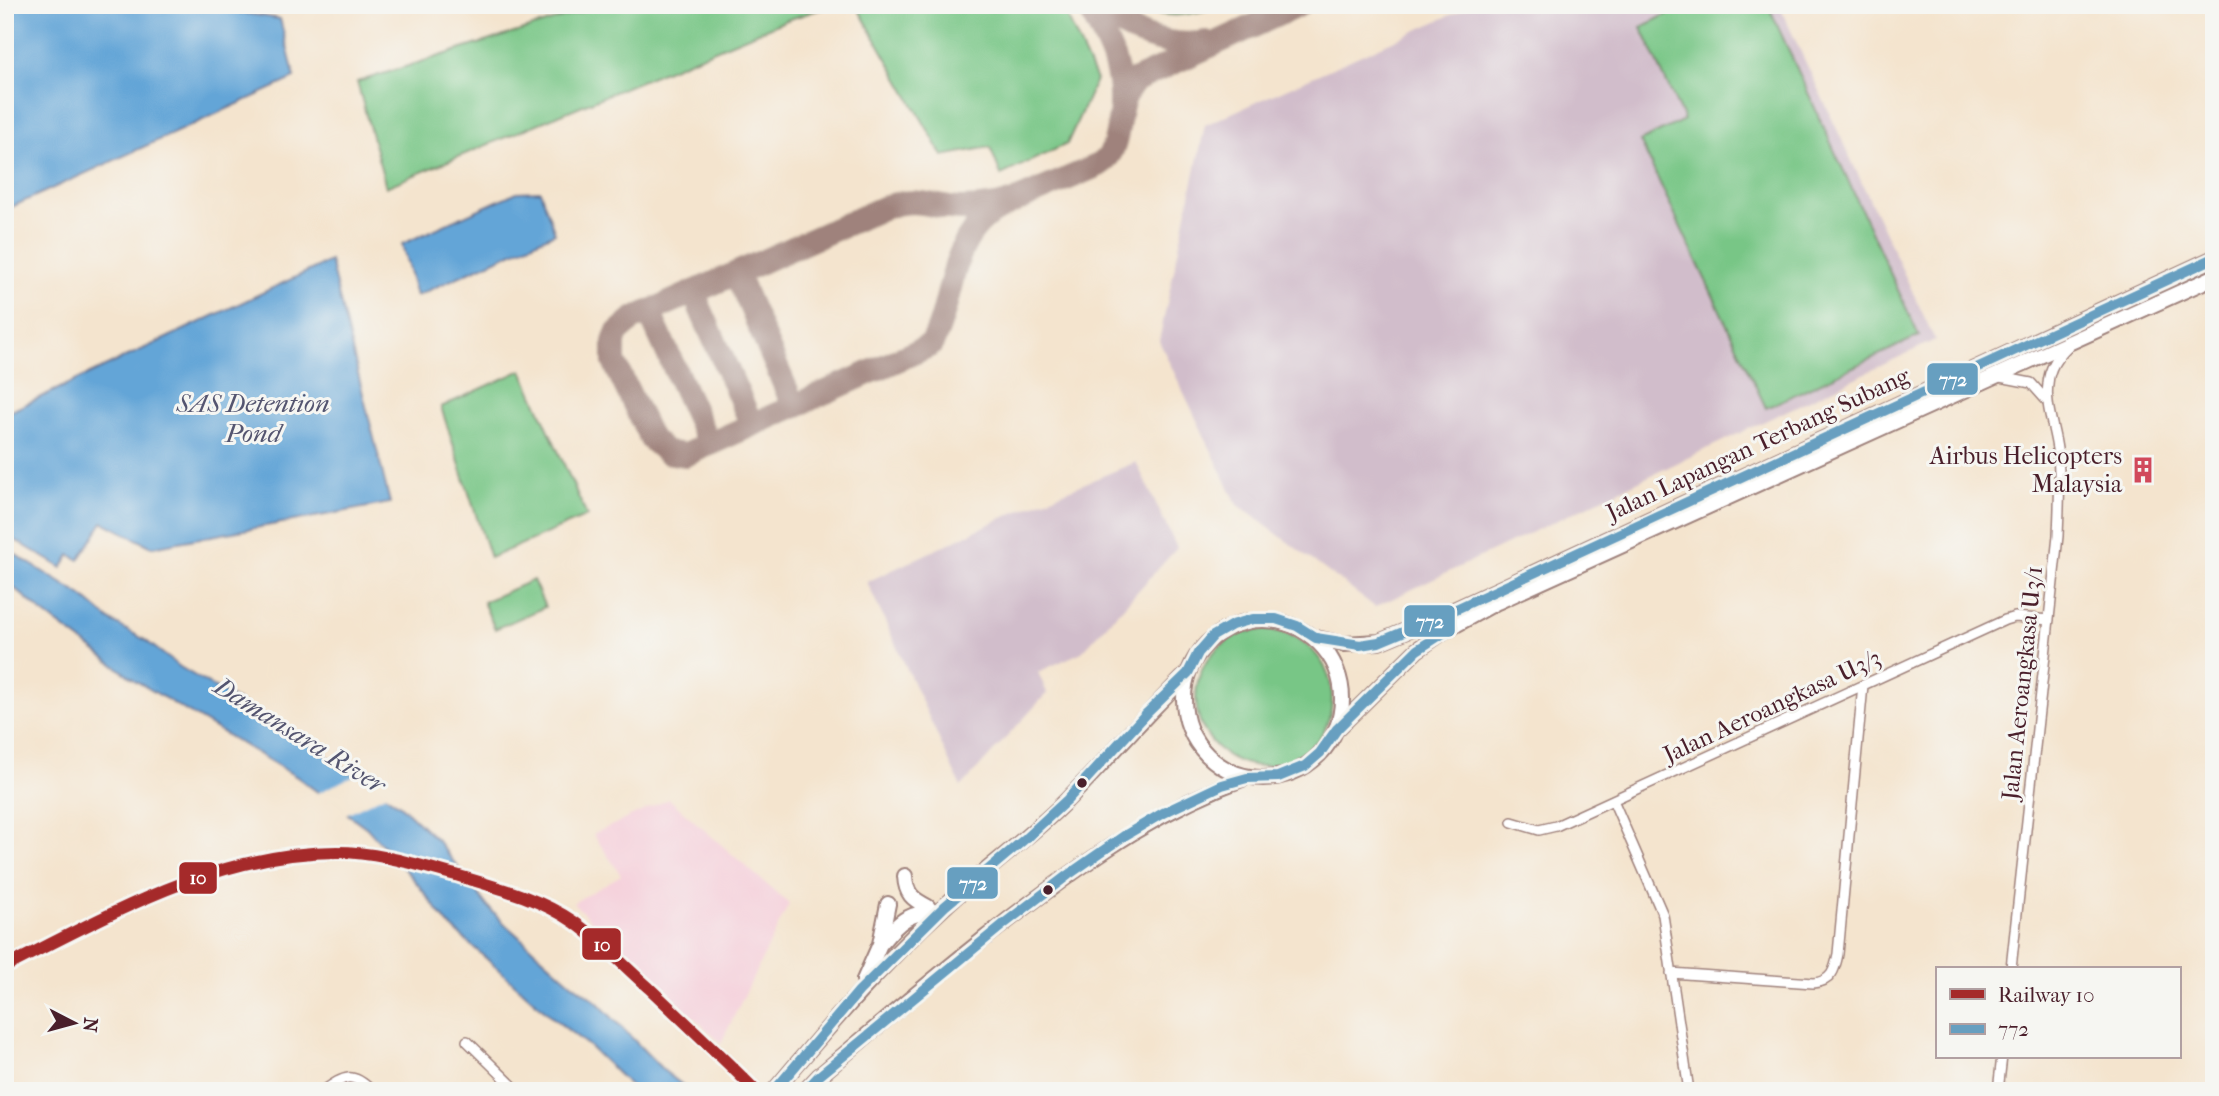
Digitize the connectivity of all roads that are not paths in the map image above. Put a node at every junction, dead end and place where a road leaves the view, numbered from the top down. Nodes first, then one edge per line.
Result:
1 (2214, 258) edge
2 (2214, 277) edge
3 (2072, 342) junction
4 (1994, 377) junction
5 (2048, 402) junction
6 (2049, 620) junction
7 (1315, 638) junction
8 (1188, 673) junction
9 (1863, 685) junction
10 (1337, 729) junction
11 (1247, 778) junction
12 (1613, 800) junction
13 (1512, 822) dead end
14 (905, 876) dead end
15 (938, 908) junction
16 (880, 944) junction
17 (2011, 967) edge
18 (1671, 973) junction
19 (859, 991) junction
20 (467, 1041) dead end
21 (2001, 1058) edge
22 (323, 1091) edge
23 (372, 1091) edge
24 (518, 1091) edge
25 (774, 1091) edge
26 (805, 1091) edge
27 (1689, 1091) edge
28 (1998, 1091) edge

1 - 7 main road, Jalan Lapangan Terbang Subang
2 - 3 main road, Jalan Lapangan Terbang Subang
3 - 4 main road, Jalan Lapangan Terbang Subang
3 - 5 street, Jalan Aeroangkasa U3/1
4 - 5 street
4 - 10 main road, Jalan Lapangan Terbang Subang
5 - 6 street, Jalan Aeroangkasa U3/1
6 - 9 street, Jalan Aeroangkasa U3/3
6 - 17 street, Jalan Aeroangkasa U3/1
7 - 8 main road
7 - 10 main road
8 - 11 main road
8 - 15 main road
9 - 12 street, Jalan Aeroangkasa U3/3
9 - 18 street
10 - 11 main road
11 - 26 main road
12 - 13 street, Jalan Aeroangkasa U3/3
12 - 18 street
14 - 15 main road
15 - 16 main road
15 - 16 main road
15 - 19 main road
16 - 19 main road
18 - 27 street
19 - 25 main road
20 - 24 street
21 - 28 street
22 - 23 street

